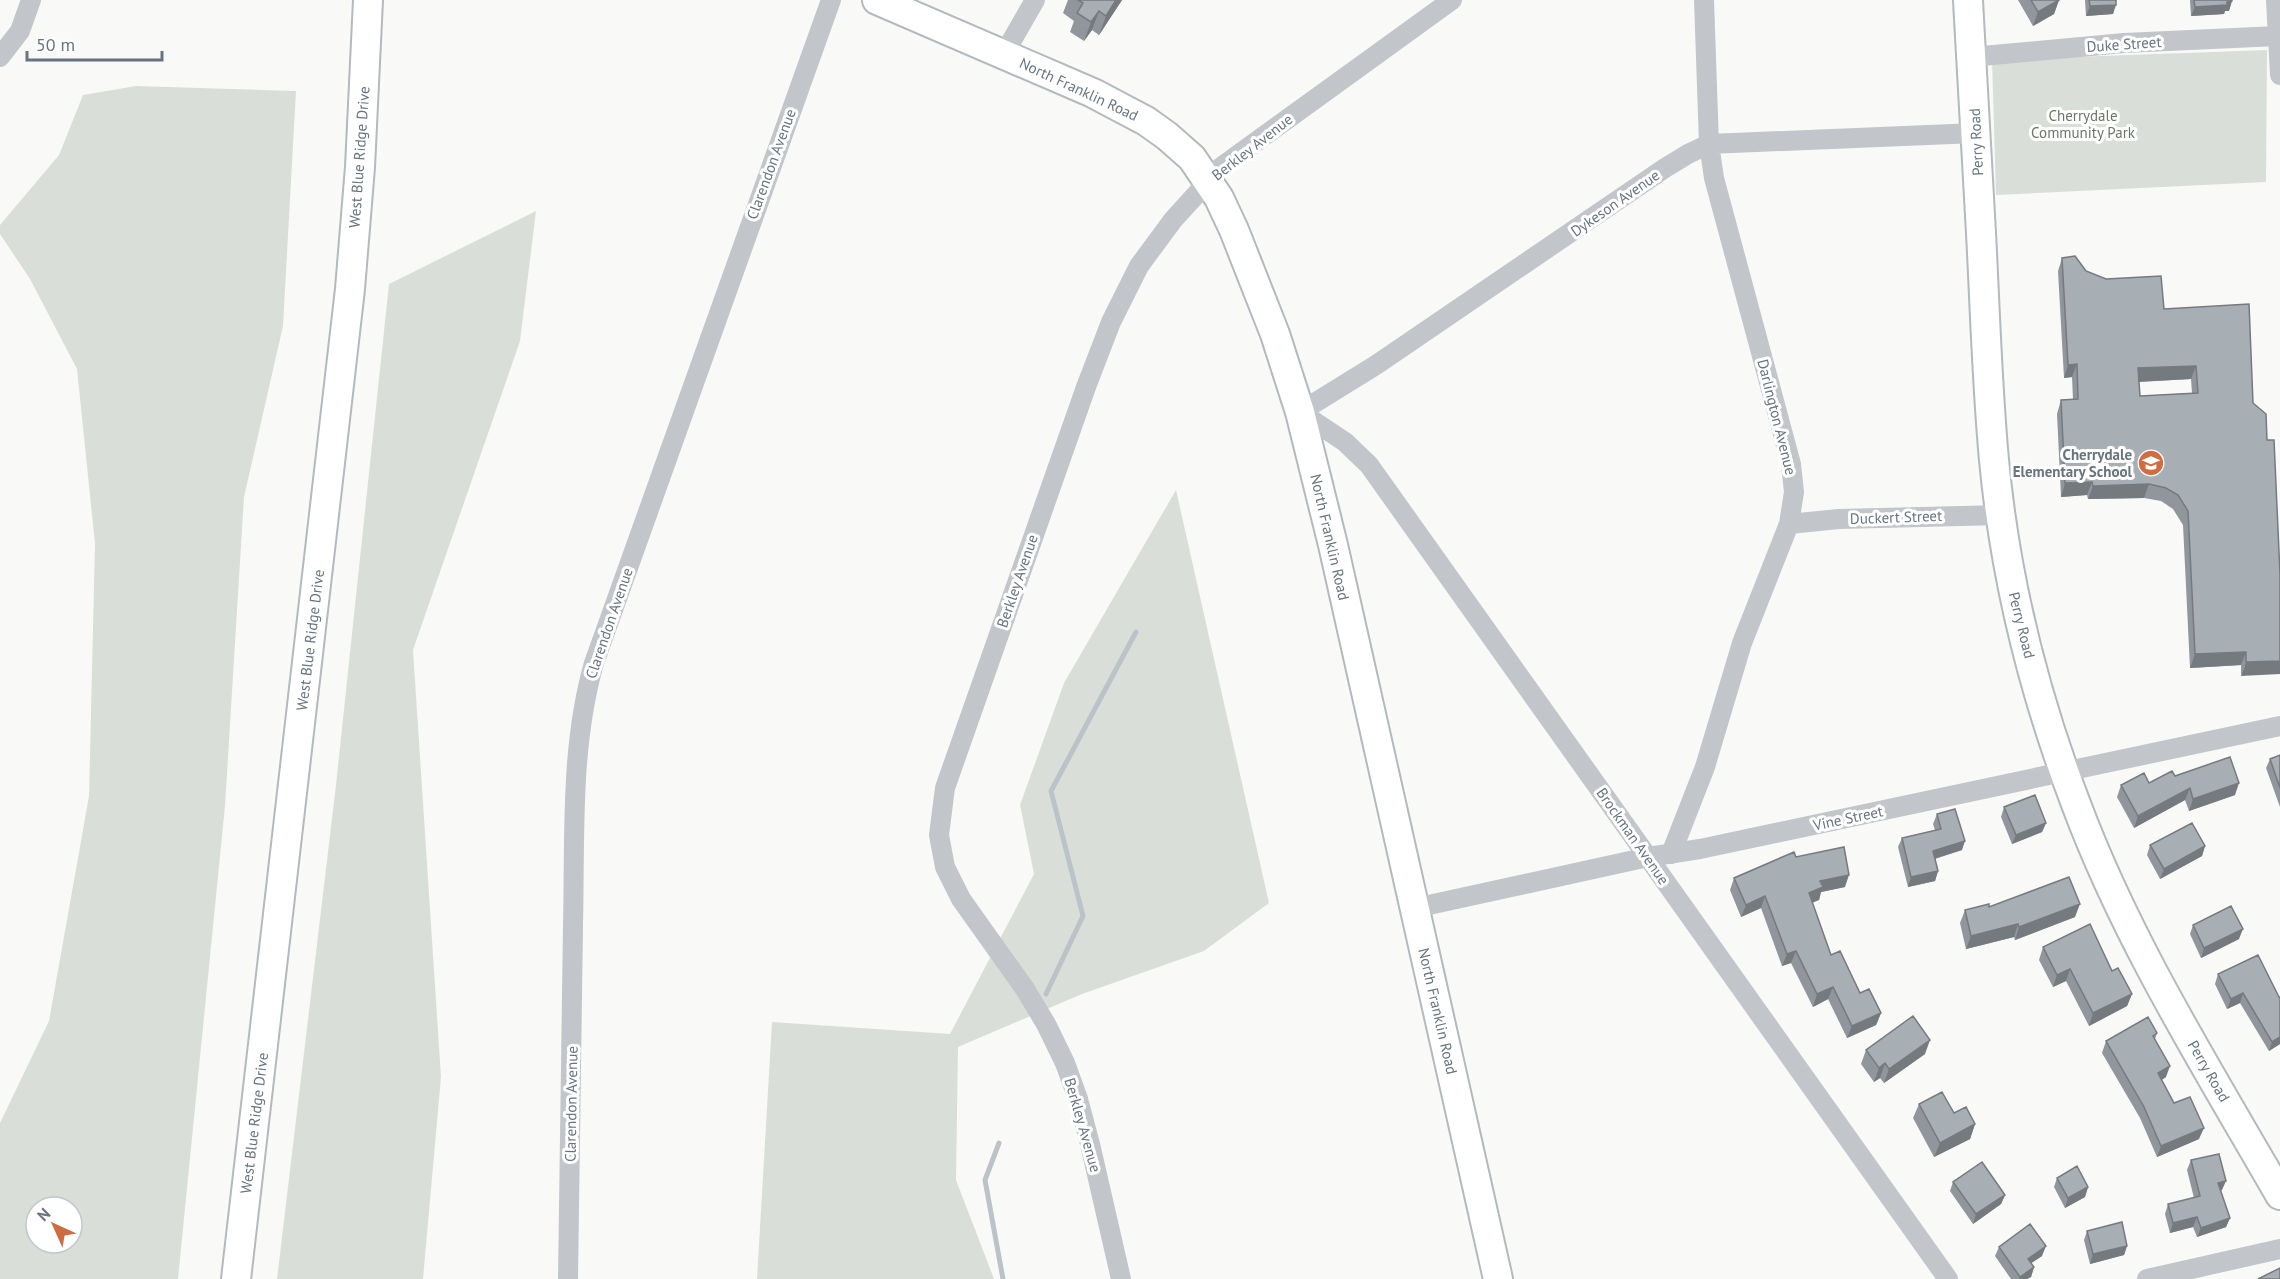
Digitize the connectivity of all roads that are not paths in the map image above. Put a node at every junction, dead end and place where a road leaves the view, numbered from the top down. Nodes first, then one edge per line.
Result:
1 (31, 0) edge
2 (368, 0) edge
3 (831, 0) edge
4 (877, 0) edge
5 (1035, 0) edge
6 (1452, 0) edge
7 (1704, 0) edge
8 (1968, 0) edge
9 (2276, 0) edge
10 (2278, 36) junction
11 (1004, 54) junction
12 (0, 57) edge
13 (1971, 57) junction
14 (2280, 75) edge
15 (1976, 133) junction
16 (1709, 144) junction
17 (1208, 181) junction
18 (1300, 412) junction
19 (2002, 515) junction
20 (1789, 524) junction
21 (2280, 726) edge
22 (2065, 773) junction
23 (1671, 854) junction
24 (1648, 857) junction
25 (1415, 908) junction
26 (2280, 1195) edge
27 (2280, 1249) edge
28 (236, 1279) edge
29 (568, 1279) edge
30 (1121, 1279) edge
31 (1498, 1279) edge
32 (1948, 1279) edge
33 (2147, 1279) edge

1 - 12 street
2 - 28 street, West Blue Ridge Drive
3 - 29 street, Clarendon Avenue
4 - 11 street, North Franklin Road
5 - 11 street
6 - 17 street, Berkley Avenue
7 - 16 street, Darlington Avenue
8 - 13 street, Perry Road
9 - 10 street
10 - 13 street, Duke Street
10 - 14 street
11 - 17 street, North Franklin Road
13 - 15 street, Perry Road
15 - 16 street, Dykeson Avenue
15 - 19 street, Perry Road
16 - 18 street, Dykeson Avenue
16 - 20 street, Darlington Avenue
17 - 18 street, North Franklin Road
17 - 30 street, Berkley Avenue
18 - 24 street, Brockman Avenue
18 - 25 street, North Franklin Road
19 - 20 street, Duckert Street
19 - 22 street, Perry Road
20 - 23 street, Darlington Avenue
21 - 22 street, Vine Street
22 - 23 street, Vine Street
22 - 26 street, Perry Road
23 - 24 street, Vine Street
24 - 25 street, Vine Street
24 - 32 street, Brockman Avenue
25 - 31 street, North Franklin Road
27 - 33 street

